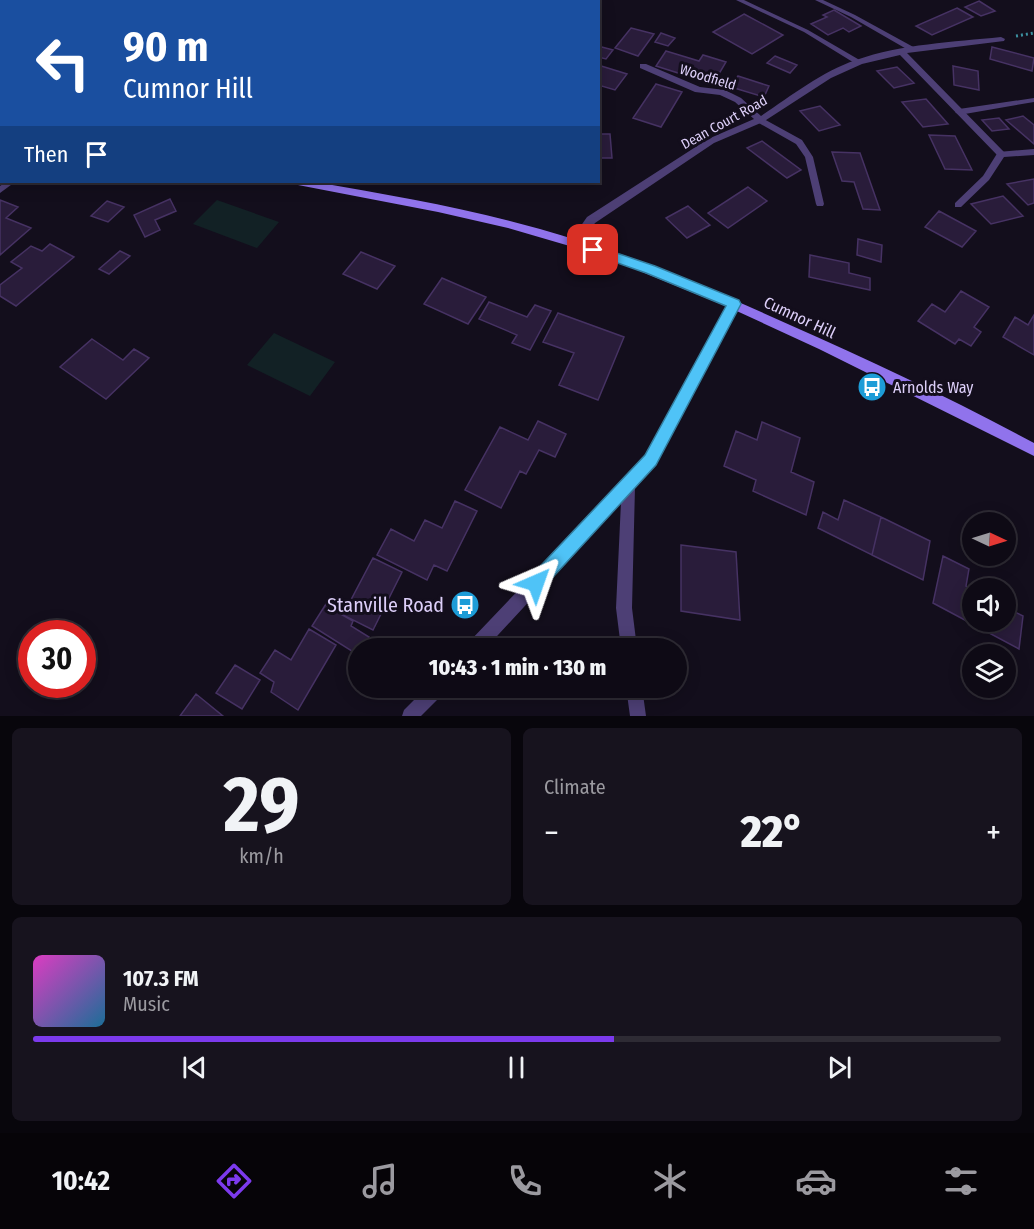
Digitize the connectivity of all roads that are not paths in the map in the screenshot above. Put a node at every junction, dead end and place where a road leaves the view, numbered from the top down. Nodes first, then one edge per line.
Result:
1 (739, 0) edge
2 (818, 0) edge
3 (1001, 39) dead end
4 (913, 49) junction
5 (903, 53) junction
6 (859, 62) junction
7 (643, 66) dead end
8 (1034, 100) edge
9 (959, 112) junction
10 (760, 120) junction
11 (1034, 153) edge
12 (1001, 154) junction
13 (303, 183) edge
14 (820, 204) dead end
15 (958, 205) dead end
16 (574, 243) junction
17 (734, 304) junction
18 (1034, 450) edge
19 (628, 485) junction
20 (484, 638) edge
21 (628, 638) edge
22 (427, 698) edge
23 (636, 698) edge
24 (410, 716) edge
25 (638, 716) edge

1 - 6 lane
2 - 4 lane
3 - 4 street, Dean Court Road
4 - 5 street, Dean Court Road
5 - 6 street, Dean Court Road
5 - 9 street
6 - 10 street, Dean Court Road
7 - 10 street, Woodfield
8 - 9 lane
9 - 12 street
10 - 14 lane
10 - 16 street, Dean Court Road
11 - 12 lane
12 - 15 lane
13 - 16 street, Cumnor Hill
16 - 17 street, Cumnor Hill
17 - 18 street, Cumnor Hill
17 - 19 street
19 - 20 street
19 - 21 street
22 - 24 street
23 - 25 street

